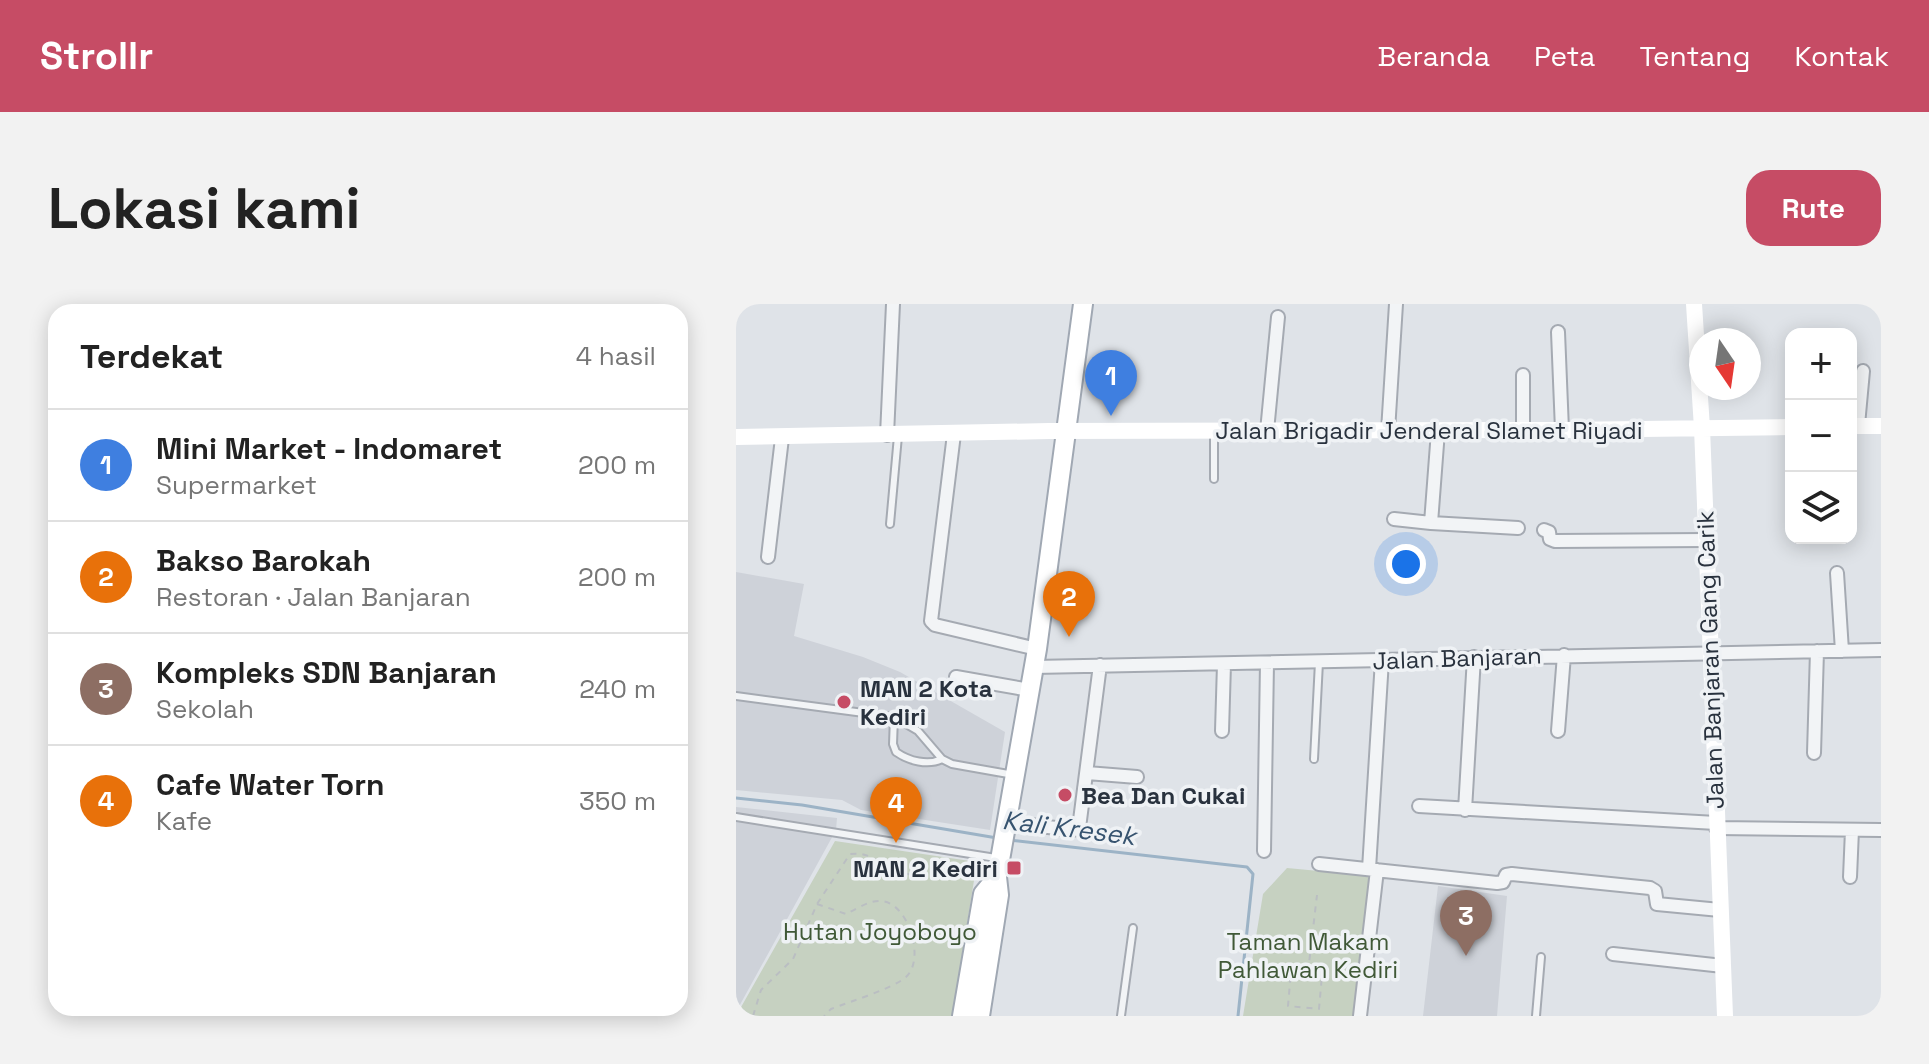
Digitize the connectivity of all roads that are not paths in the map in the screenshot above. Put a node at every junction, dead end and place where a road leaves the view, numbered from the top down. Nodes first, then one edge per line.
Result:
1 (893, 304) edge
2 (1083, 304) edge
3 (1396, 304) edge
4 (1694, 304) edge
5 (1278, 317) dead end
6 (1558, 332) dead end
7 (1863, 371) dead end
8 (1523, 375) dead end
9 (1857, 412) edge
10 (1857, 426) edge
11 (1881, 426) edge
12 (1785, 427) edge
13 (1702, 428) junction
14 (1523, 430) junction
15 (1562, 430) junction
16 (1214, 431) junction
17 (1267, 431) junction
18 (1388, 431) junction
19 (1438, 431) junction
20 (1067, 432) junction
21 (954, 434) junction
22 (892, 435) junction
23 (736, 437) edge
24 (782, 438) junction
25 (1214, 479) dead end
26 (1394, 519) dead end
27 (1431, 523) junction
28 (890, 524) dead end
29 (1518, 528) dead end
30 (1544, 530) dead end
31 (1706, 540) junction
32 (768, 557) dead end
33 (1837, 573) dead end
34 (1881, 650) edge
35 (1817, 651) junction
36 (1842, 651) junction
37 (1710, 653) junction
38 (1564, 655) junction
39 (1474, 657) junction
40 (1035, 658) junction
41 (1382, 660) junction
42 (1319, 662) junction
43 (1267, 663) junction
44 (1224, 664) junction
45 (1100, 665) junction
46 (956, 677) dead end
47 (1030, 690) junction
48 (736, 696) edge
49 (894, 717) junction
50 (1222, 731) dead end
51 (1558, 731) dead end
52 (1814, 753) dead end
53 (942, 759) junction
54 (1314, 759) dead end
55 (1087, 773) junction
56 (1014, 775) junction
57 (1137, 777) dead end
58 (1419, 806) dead end
59 (1465, 810) junction
60 (736, 817) edge
61 (1716, 825) junction
62 (1005, 828) junction
63 (1852, 830) junction
64 (1881, 830) edge
65 (1264, 851) dead end
66 (999, 863) junction
67 (1319, 864) dead end
68 (1373, 869) junction
69 (1850, 877) dead end
70 (1720, 910) junction
71 (1133, 928) dead end
72 (1613, 954) dead end
73 (1541, 957) dead end
74 (1723, 966) junction
75 (962, 1016) edge
76 (980, 1016) edge
77 (1121, 1016) edge
78 (1360, 1016) edge
79 (1536, 1016) edge
80 (1725, 1016) edge

1 - 22 street
2 - 20 main road
3 - 18 street
4 - 13 street, Jalan Banjaran Gang Carik
5 - 17 street
6 - 15 street
7 - 9 street
8 - 14 street
10 - 11 street
12 - 13 street, Jalan Brigadir Jenderal Slamet Riyadi
13 - 15 street, Jalan Brigadir Jenderal Slamet Riyadi
13 - 31 street, Jalan Banjaran Gang Carik
14 - 15 street, Jalan Brigadir Jenderal Slamet Riyadi
14 - 19 street, Jalan Brigadir Jenderal Slamet Riyadi
16 - 17 street, Jalan Brigadir Jenderal Slamet Riyadi
16 - 20 street, Jalan Brigadir Jenderal Slamet Riyadi
16 - 25 lane
17 - 18 street, Jalan Brigadir Jenderal Slamet Riyadi
18 - 19 street, Jalan Brigadir Jenderal Slamet Riyadi
19 - 27 street
20 - 21 street, Jalan Brigadir Jenderal Slamet Riyadi
20 - 40 main road
21 - 22 street, Jalan Brigadir Jenderal Slamet Riyadi
21 - 40 street, Jalan Banjaran
22 - 24 street, Jalan Brigadir Jenderal Slamet Riyadi
22 - 28 lane
23 - 24 street, Jalan Brigadir Jenderal Slamet Riyadi
24 - 32 street
26 - 27 street
27 - 29 street
30 - 31 street
31 - 37 street, Jalan Banjaran Gang Carik
33 - 36 street
34 - 36 street, Jalan Banjaran
35 - 36 street, Jalan Banjaran
35 - 37 street, Jalan Banjaran
35 - 52 street
37 - 38 street, Jalan Banjaran
37 - 61 street, Jalan Banjaran Gang Carik
38 - 39 street, Jalan Banjaran
38 - 51 street
39 - 41 street, Jalan Banjaran
39 - 59 street
40 - 45 street, Jalan Banjaran
40 - 47 main road
41 - 42 street, Jalan Banjaran
41 - 68 street
42 - 43 street, Jalan Banjaran
42 - 54 lane
43 - 44 street, Jalan Banjaran
43 - 65 street
44 - 45 street, Jalan Banjaran
44 - 50 street
45 - 55 street
46 - 47 street
47 - 56 main road
48 - 49 lane
49 - 53 lane
49 - 53 lane
53 - 56 lane
55 - 57 street
55 - 62 street
56 - 62 main road
58 - 59 street
59 - 61 street
60 - 66 lane
61 - 63 street
61 - 70 street, Jalan Banjaran Gang Carik
62 - 66 main road
63 - 64 street
63 - 69 street
66 - 75 main road
66 - 76 main road
67 - 68 street
68 - 70 street
68 - 78 street
70 - 74 street, Jalan Banjaran Gang Carik
71 - 77 lane
72 - 74 street
73 - 79 lane
74 - 80 street, Jalan Banjaran Gang Carik

